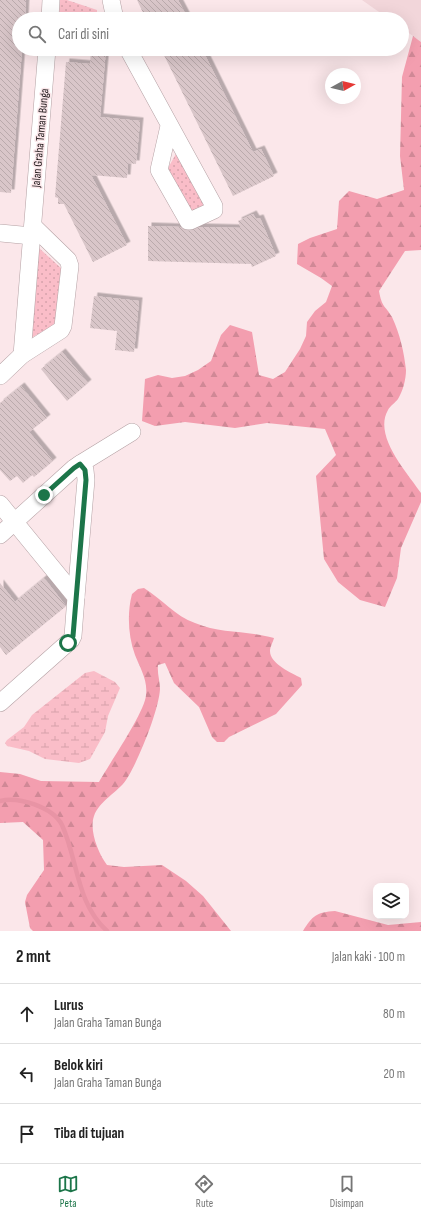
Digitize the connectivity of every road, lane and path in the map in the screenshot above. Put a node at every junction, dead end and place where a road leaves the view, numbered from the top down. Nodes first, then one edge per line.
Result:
1 (51, 0) edge
2 (111, 0) edge
3 (50, 12) edge
4 (114, 12) edge
5 (46, 56) edge
6 (132, 56) edge
7 (169, 126) junction
8 (32, 231) junction
9 (0, 232) edge
10 (22, 355) junction
11 (0, 376) edge
12 (132, 432) dead end
13 (80, 464) junction
14 (0, 504) edge
15 (15, 523) junction
16 (0, 535) edge
17 (76, 597) junction
18 (0, 704) edge

1 - 3 street
2 - 4 street
5 - 8 street, Jalan Graha Taman Bunga
6 - 7 street
7 - 7 street
8 - 9 street
8 - 10 street, Jalan Graha Taman Bunga
8 - 10 street
10 - 11 street
12 - 13 street
13 - 15 street
13 - 17 street
14 - 15 street
15 - 16 street
15 - 17 street
17 - 18 street

